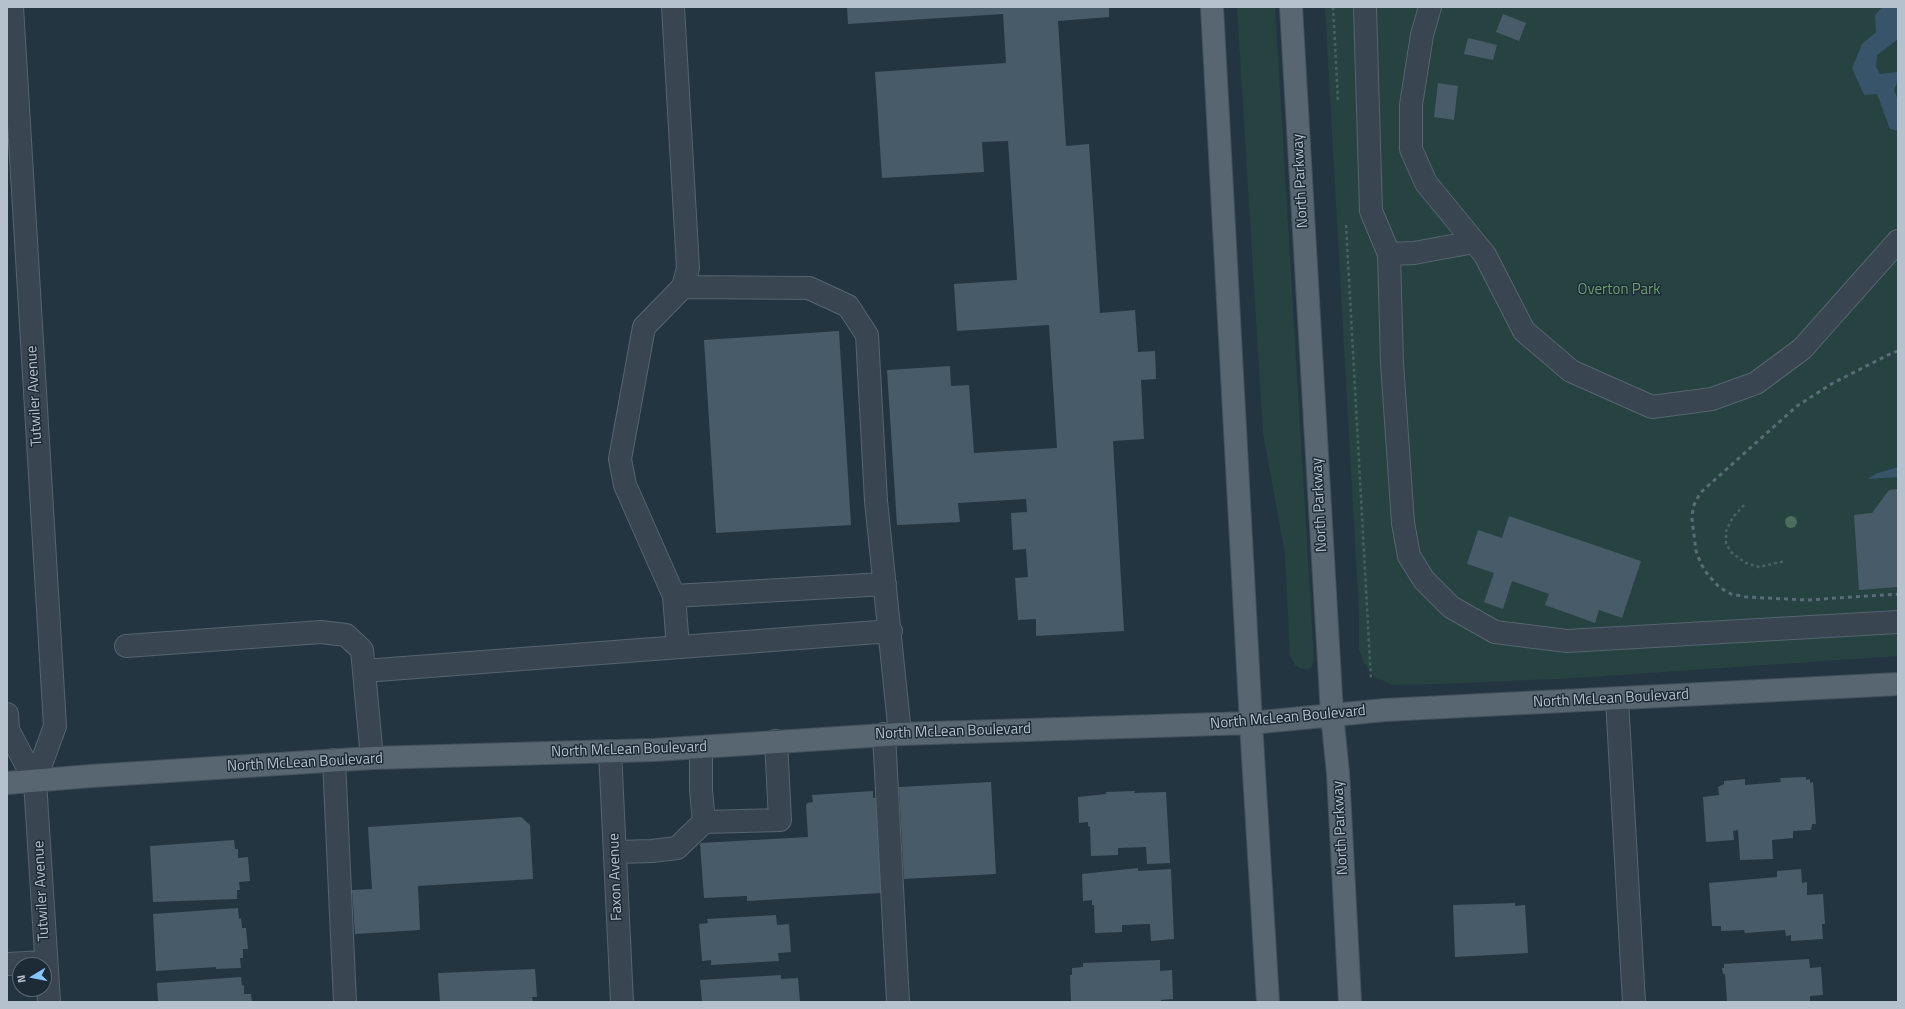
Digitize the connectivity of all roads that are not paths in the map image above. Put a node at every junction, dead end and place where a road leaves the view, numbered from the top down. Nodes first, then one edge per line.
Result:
1 (12, 7) edge
2 (673, 7) edge
3 (1212, 7) edge
4 (1291, 7) edge
5 (1365, 7) edge
6 (1430, 7) edge
7 (15, 206) edge
8 (1898, 241) edge
9 (1474, 242) junction
10 (1389, 254) junction
11 (683, 287) junction
12 (885, 584) junction
13 (674, 596) junction
14 (1898, 622) edge
15 (891, 631) junction
16 (126, 646) dead end
17 (678, 647) junction
18 (364, 671) junction
19 (1898, 684) edge
20 (1617, 699) junction
21 (7, 714) edge
22 (1332, 714) junction
23 (1251, 723) junction
24 (892, 734) junction
25 (776, 741) junction
26 (700, 747) junction
27 (610, 751) junction
28 (372, 758) junction
29 (334, 760) junction
30 (35, 781) junction
31 (7, 783) edge
32 (704, 822) junction
33 (615, 852) junction
34 (46, 957) edge
35 (345, 1002) edge
36 (622, 1002) edge
37 (898, 1002) edge
38 (1268, 1002) edge
39 (1350, 1002) edge
40 (1634, 1002) edge

1 - 7 street, Tutwiler Avenue
2 - 11 street
3 - 23 main road
4 - 22 main road, North Parkway
5 - 10 street
6 - 9 street
7 - 30 street, Tutwiler Avenue
8 - 9 street
9 - 10 street
10 - 14 street
11 - 12 street
11 - 13 street
12 - 13 street
12 - 15 street
13 - 17 street
15 - 17 street
15 - 24 street
16 - 18 street
17 - 18 street
18 - 28 street
19 - 20 main road, North McLean Boulevard
20 - 22 main road, North McLean Boulevard
20 - 40 street
21 - 30 street, Tutwiler Avenue
22 - 23 main road, North McLean Boulevard
22 - 39 main road, North Parkway
23 - 24 main road, North McLean Boulevard
23 - 38 main road
24 - 25 main road, North McLean Boulevard
24 - 37 street
25 - 26 main road, North McLean Boulevard
25 - 32 street
26 - 27 main road, North McLean Boulevard
26 - 32 street
27 - 28 main road, North McLean Boulevard
27 - 33 street, Faxon Avenue
28 - 29 main road, North McLean Boulevard
29 - 30 main road, North McLean Boulevard
29 - 35 street
30 - 31 main road, North McLean Boulevard
30 - 34 street, Tutwiler Avenue
32 - 33 street
33 - 36 street, Faxon Avenue

